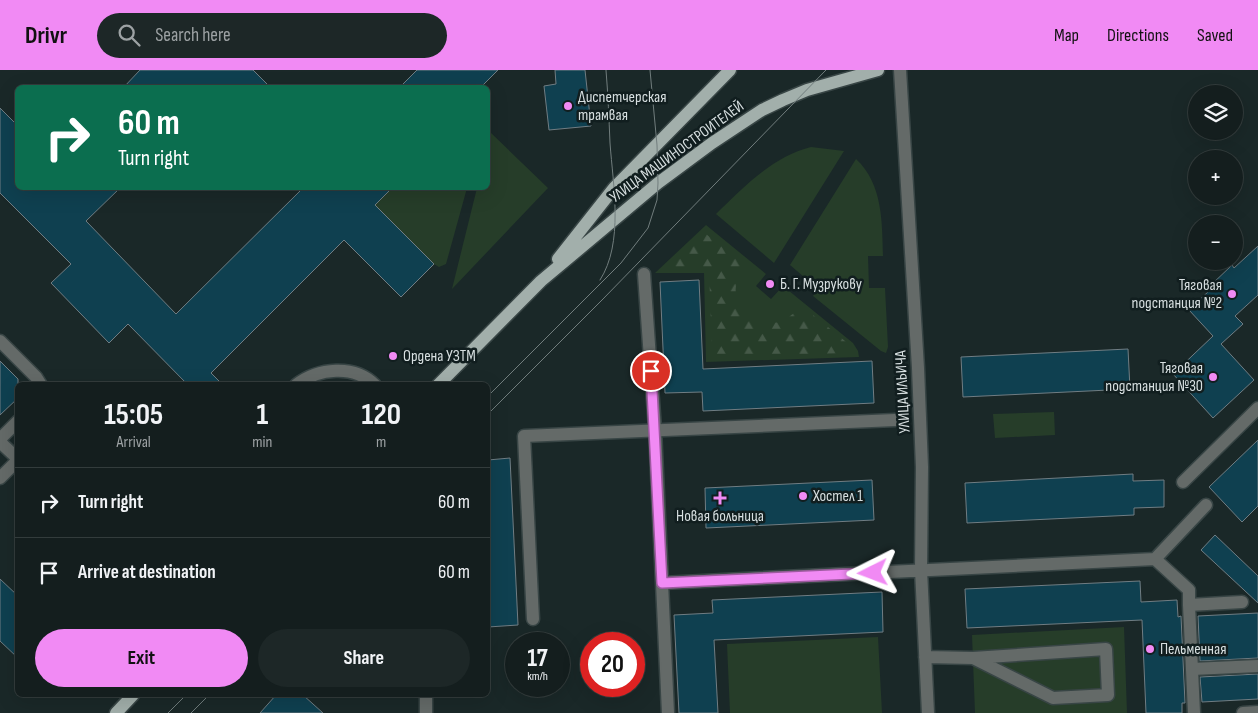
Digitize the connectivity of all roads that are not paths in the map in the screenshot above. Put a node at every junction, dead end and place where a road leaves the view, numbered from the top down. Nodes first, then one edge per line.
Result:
1 (730, 70) edge
2 (878, 70) edge
3 (900, 70) edge
4 (644, 274) dead end
5 (541, 280) junction
6 (0, 341) edge
7 (39, 382) edge
8 (302, 382) edge
9 (372, 382) edge
10 (441, 382) edge
11 (1258, 408) edge
12 (895, 420) dead end
13 (15, 424) edge
14 (655, 429) junction
15 (0, 440) edge
16 (15, 456) edge
17 (15, 462) edge
18 (0, 478) edge
19 (1183, 482) dead end
20 (1206, 505) dead end
21 (1155, 559) junction
22 (921, 570) junction
23 (662, 583) junction
24 (1242, 602) dead end
25 (1189, 605) junction
26 (533, 619) dead end
27 (925, 657) junction
28 (973, 658) junction
29 (1258, 666) edge
30 (1192, 669) junction
31 (131, 697) edge
32 (426, 697) edge
33 (1258, 712) edge
34 (116, 713) edge
35 (426, 713) edge
36 (668, 713) edge
37 (928, 713) edge
38 (1194, 713) edge
39 (1243, 713) edge

1 - 5 main road, УЛИЦА МАШИНОСТРОИТЕЛЕЙ
2 - 5 main road, УЛИЦА МАШИНОСТРОИТЕЛЕЙ
3 - 22 street, УЛИЦА ИЛЬИЧА
4 - 14 street
5 - 10 main road, УЛИЦА МАШИНОСТРОИТЕЛЕЙ
6 - 7 street
8 - 9 street
11 - 19 street
12 - 14 street
13 - 15 street
14 - 23 street
14 - 26 street
15 - 16 street
17 - 18 street
20 - 21 street
21 - 22 street
21 - 25 street
22 - 23 street
22 - 27 street, УЛИЦА ИЛЬИЧА
23 - 36 street
24 - 25 street
25 - 30 street
27 - 28 street
27 - 37 street, УЛИЦА ИЛЬИЧА
28 - 28 street
29 - 30 street
30 - 38 street
31 - 34 main road
32 - 35 street
33 - 39 street

